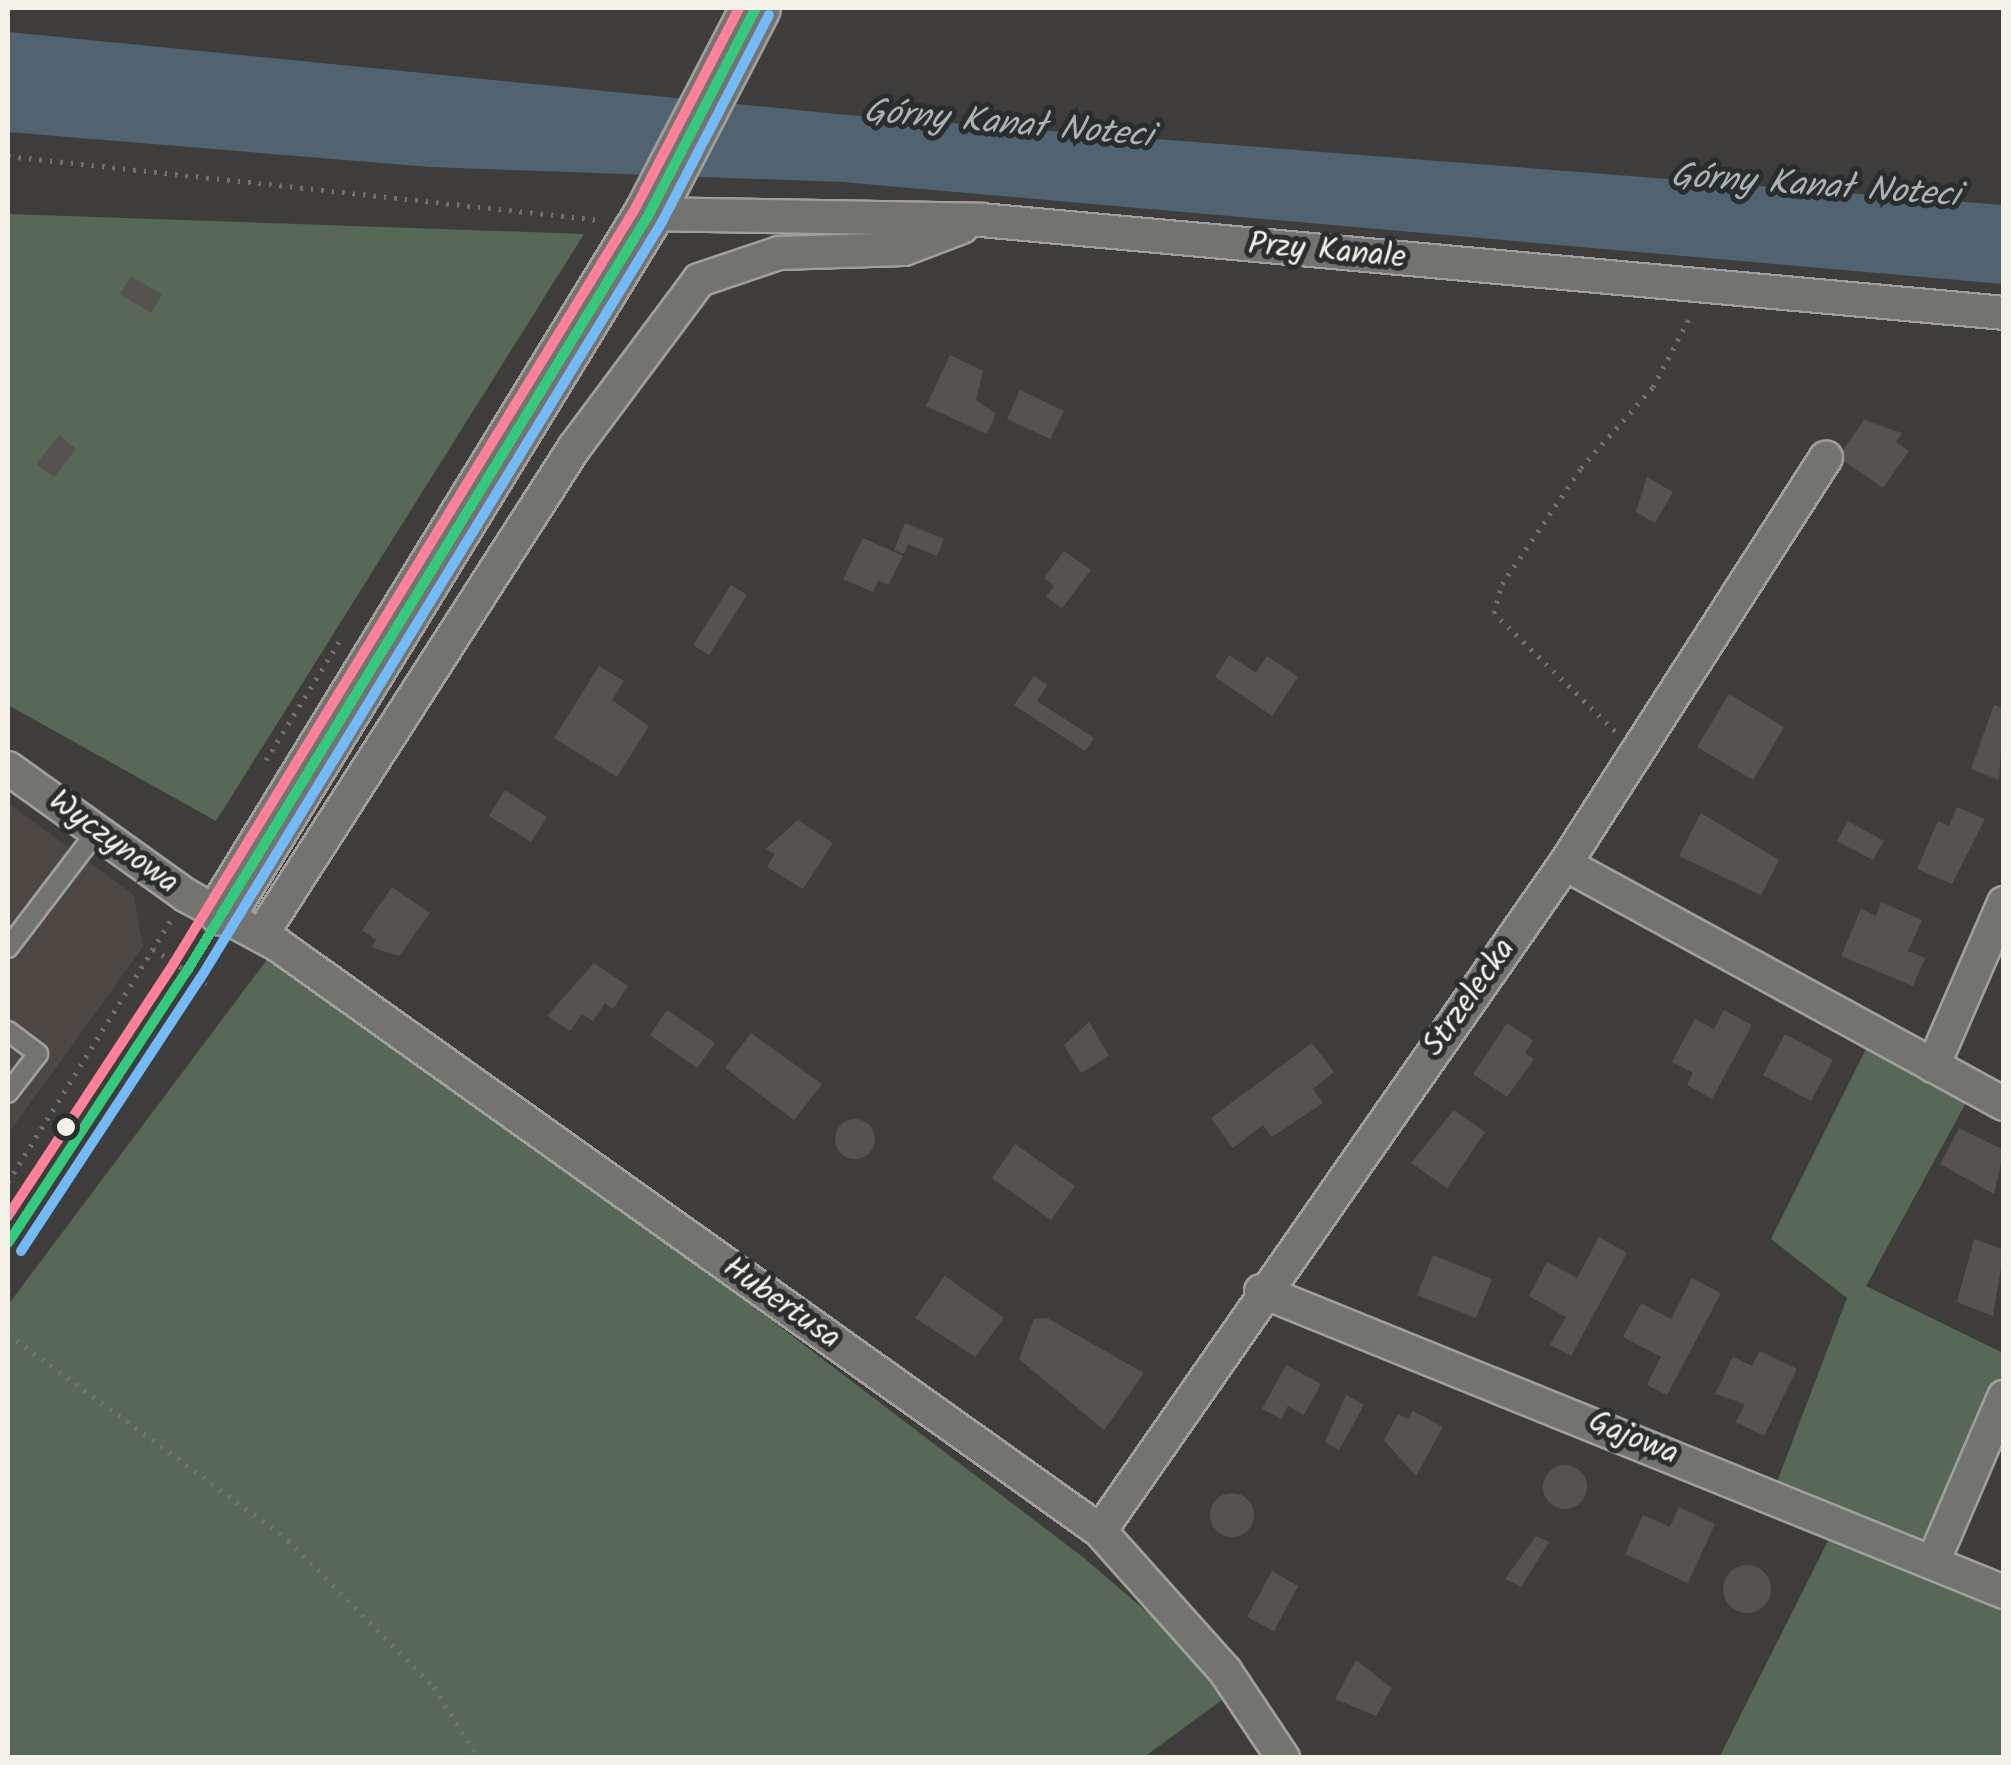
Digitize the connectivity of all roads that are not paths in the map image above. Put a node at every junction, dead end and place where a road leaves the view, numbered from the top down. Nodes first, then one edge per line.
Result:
1 (756, 8) edge
2 (640, 208) junction
3 (981, 220) junction
4 (2004, 314) edge
5 (1826, 456) dead end
6 (8, 768) edge
7 (97, 831) junction
8 (1565, 864) junction
9 (2004, 904) edge
10 (224, 914) junction
11 (8, 948) edge
12 (8, 1031) edge
13 (1932, 1066) junction
14 (8, 1093) edge
15 (2004, 1104) edge
16 (1261, 1291) junction
17 (2004, 1397) edge
18 (1100, 1531) junction
19 (1934, 1562) junction
20 (2004, 1592) edge
21 (1283, 1758) edge

1 - 2 street
2 - 3 street, Przy Kanale
2 - 10 street
3 - 4 street, Przy Kanale
3 - 10 street
5 - 8 street, Strzelecka
6 - 7 street, Wyczynowa
7 - 10 street, Wyczynowa
7 - 11 lane
8 - 13 street
8 - 16 street, Strzelecka
9 - 13 street
10 - 18 street, Hubertusa
12 - 14 lane
13 - 15 street
16 - 18 street, Strzelecka
16 - 19 street, Gajowa
17 - 19 street
18 - 21 street, Hubertusa
19 - 20 street, Gajowa

